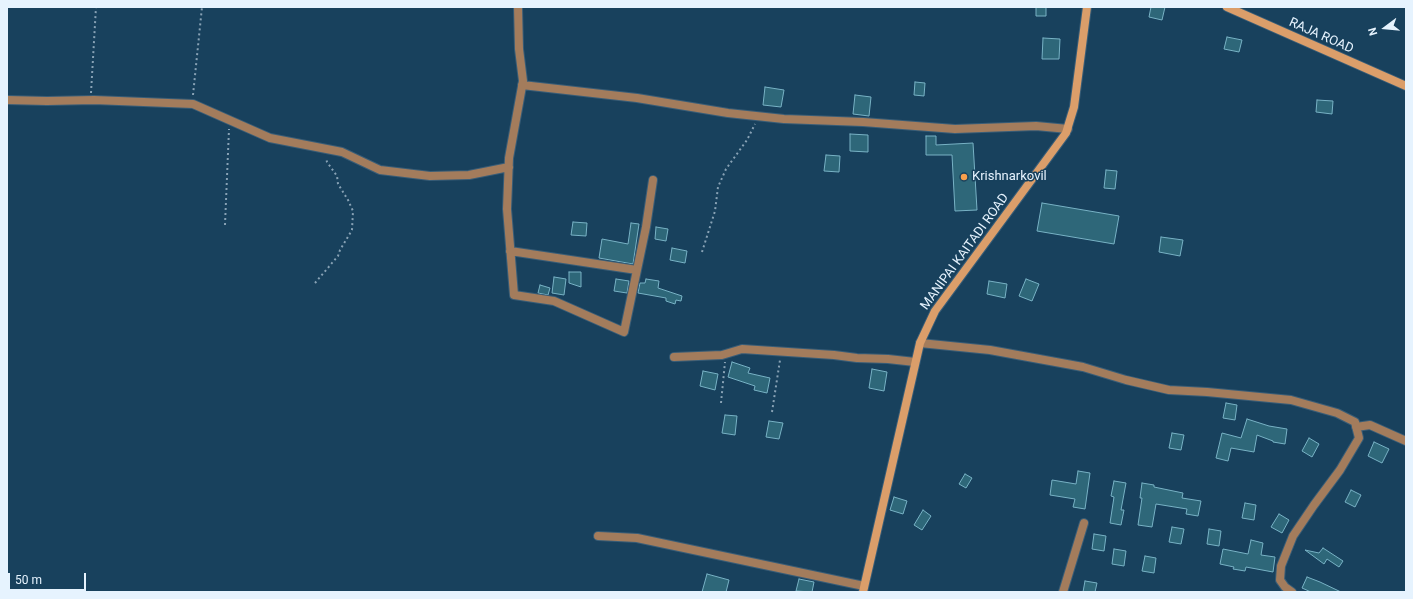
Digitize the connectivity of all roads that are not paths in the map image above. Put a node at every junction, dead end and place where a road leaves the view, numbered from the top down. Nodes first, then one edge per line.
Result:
1 (518, 7) edge
2 (1087, 7) edge
3 (1227, 7) edge
4 (522, 85) junction
5 (1406, 86) edge
6 (7, 100) edge
7 (1068, 129) junction
8 (508, 167) junction
9 (653, 180) dead end
10 (510, 251) junction
11 (637, 270) junction
12 (920, 343) junction
13 (674, 357) dead end
14 (915, 362) junction
15 (1356, 427) junction
16 (1406, 441) edge
17 (1084, 523) dead end
18 (598, 536) dead end
19 (864, 589) edge
20 (1063, 592) edge
21 (1292, 592) edge

1 - 4 street
2 - 7 main road, MANIPAI KAITADI ROAD
3 - 5 main road, RAJA ROAD
4 - 7 street
4 - 8 street
6 - 8 street
7 - 12 main road, MANIPAI KAITADI ROAD
8 - 10 street
9 - 11 street
10 - 11 street
10 - 11 street
12 - 14 main road, MANIPAI KAITADI ROAD
12 - 15 street
13 - 14 street
14 - 19 main road, MANIPAI KAITADI ROAD
15 - 16 street
15 - 21 street
17 - 20 street
18 - 19 street

